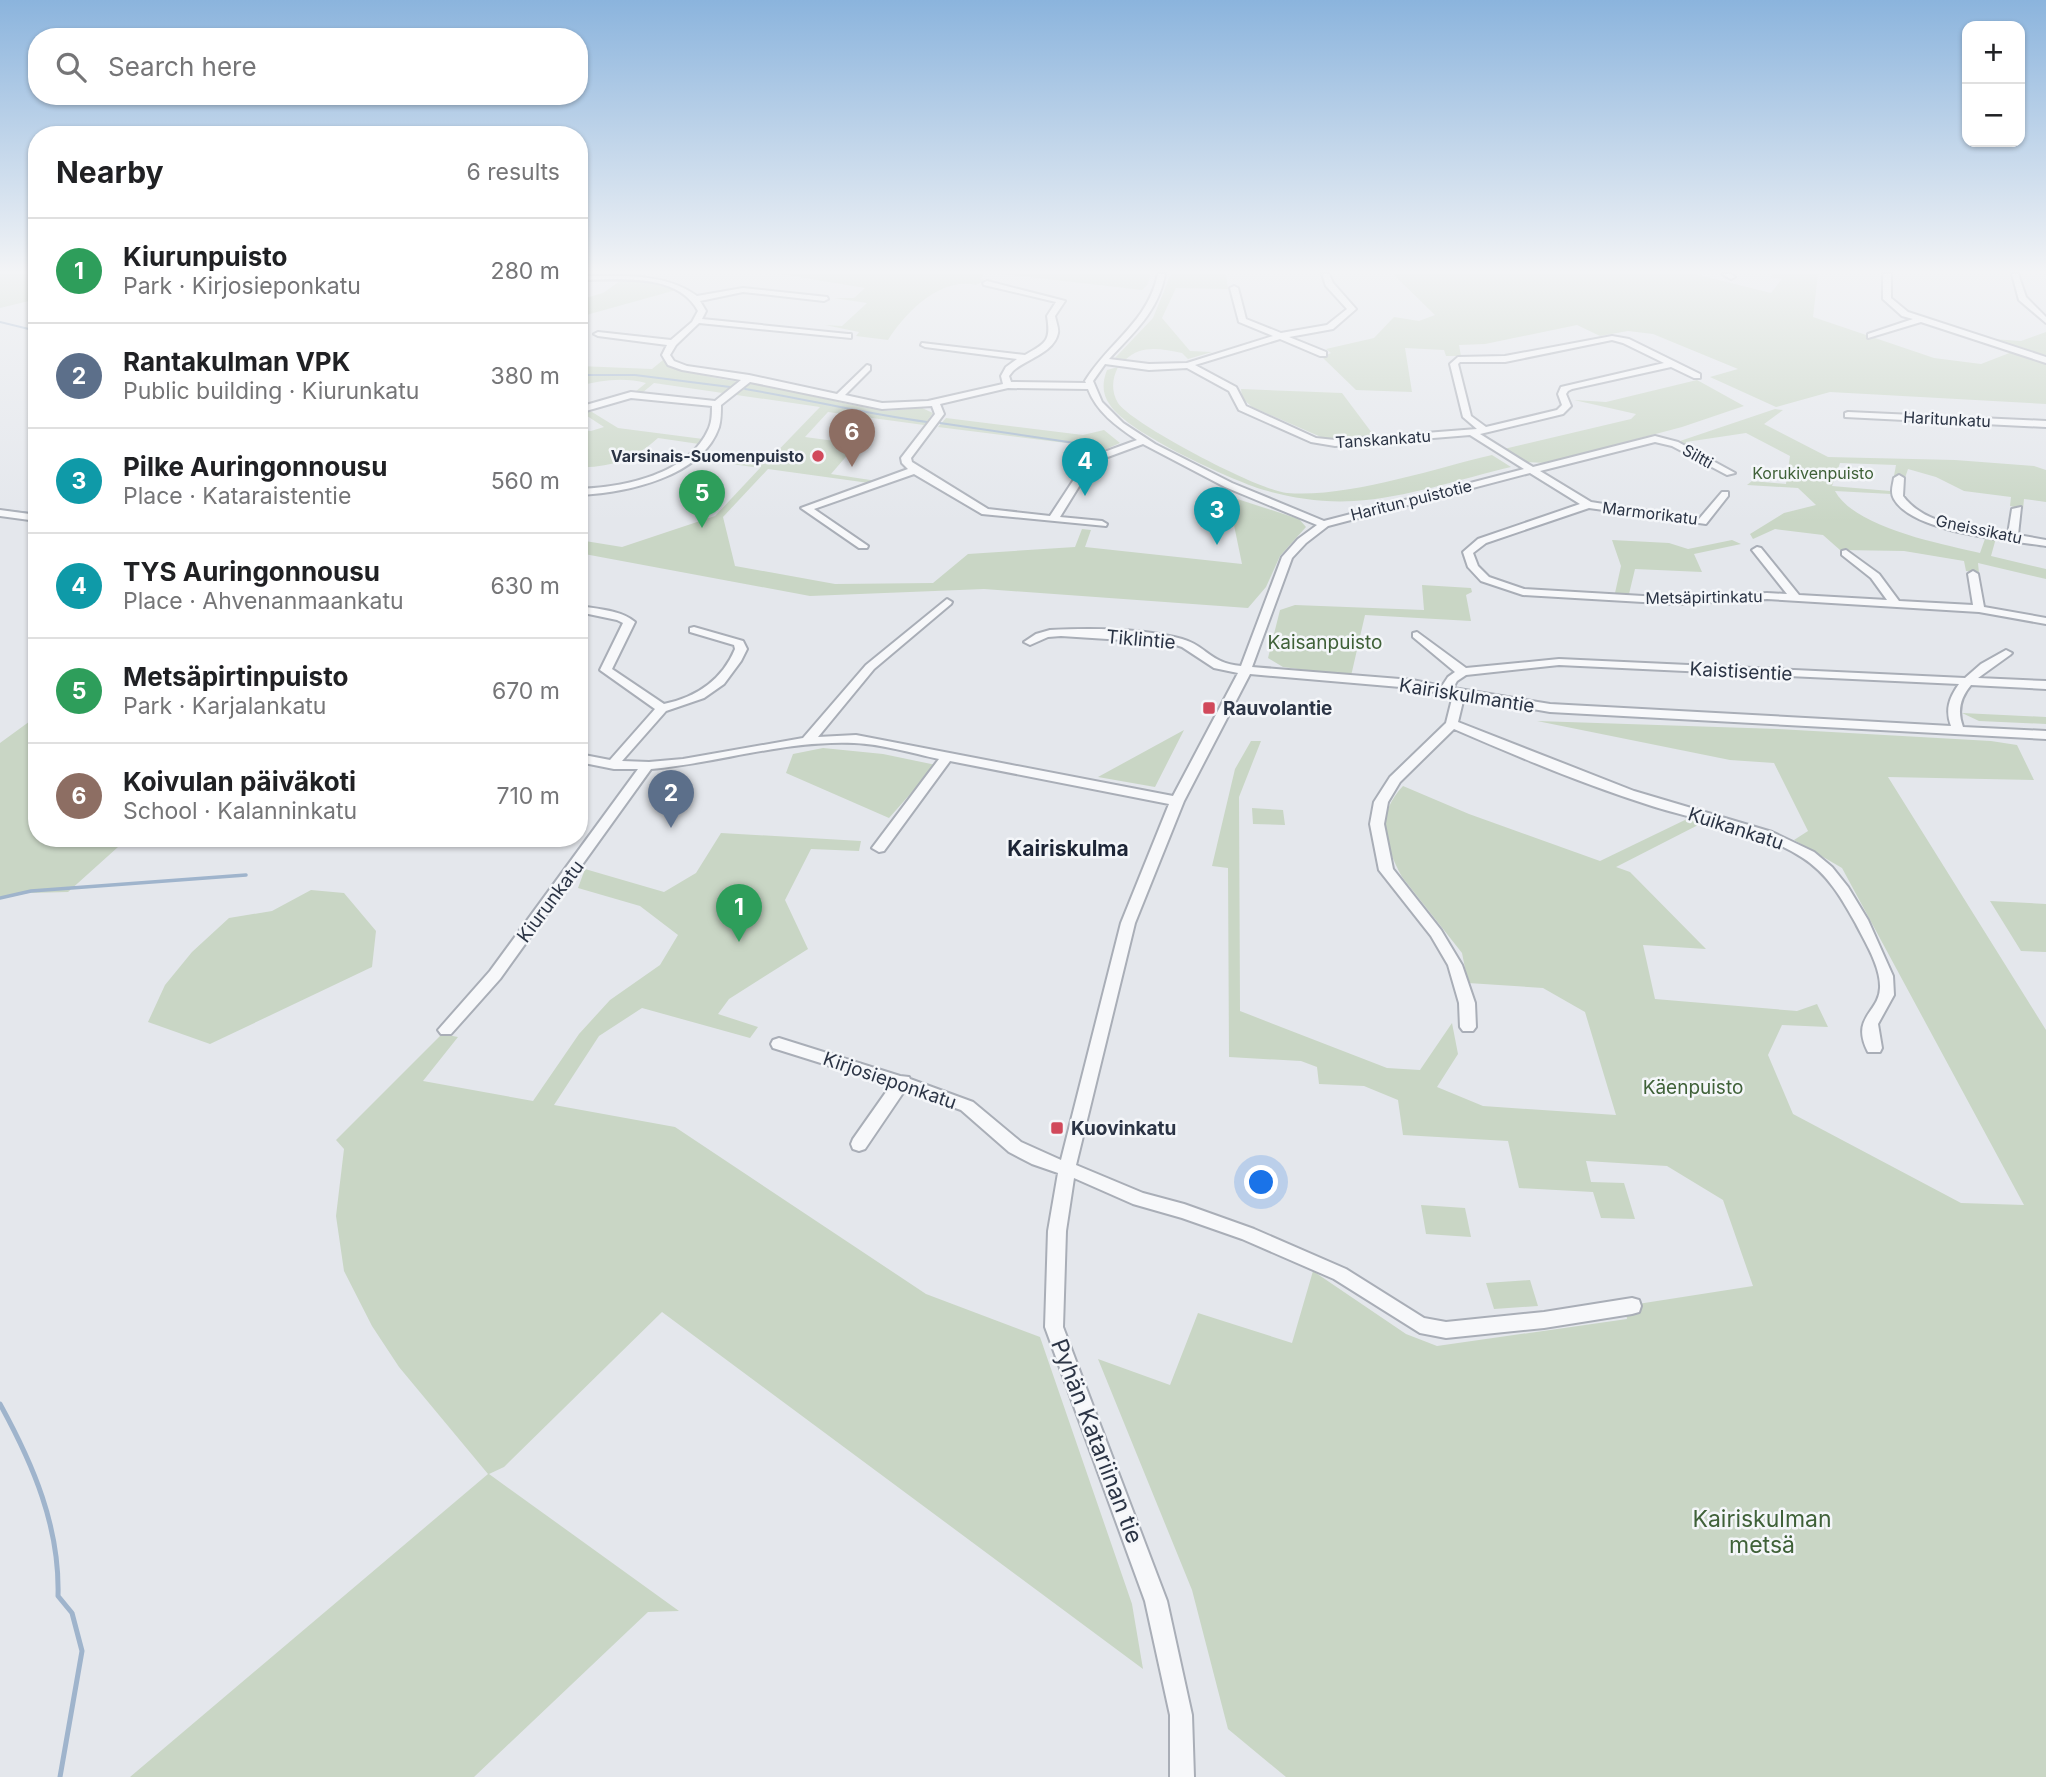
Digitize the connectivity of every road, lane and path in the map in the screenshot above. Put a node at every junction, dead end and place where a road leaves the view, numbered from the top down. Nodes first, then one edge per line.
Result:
1 (668, 357) edge
2 (1024, 357) edge
3 (1105, 357) edge
4 (1214, 357) edge
5 (1516, 357) edge
6 (1658, 357) edge
7 (1102, 361) junction
8 (1672, 364) junction
9 (1188, 365) junction
10 (867, 368) dead end
11 (1697, 376) dead end
12 (749, 378) junction
13 (1008, 385) junction
14 (1089, 386) junction
15 (838, 398) junction
16 (935, 403) junction
17 (717, 404) junction
18 (588, 407) edge
19 (1848, 415) dead end
20 (2046, 424) edge
21 (1477, 431) junction
22 (1666, 440) joint
23 (1143, 441) junction
24 (915, 470) junction
25 (1531, 470) junction
26 (1730, 473) dead end
27 (1899, 478) dead end
28 (588, 491) edge
29 (1725, 494) dead end
30 (1588, 505) junction
31 (2017, 509) dead end
32 (0, 513) edge
33 (28, 517) edge
34 (1054, 519) junction
35 (1102, 524) dead end
36 (1324, 524) junction
37 (2013, 536) junction
38 (2046, 543) edge
39 (863, 546) dead end
40 (1757, 550) dead end
41 (1846, 553) dead end
42 (1973, 574) dead end
43 (1796, 598) junction
44 (947, 602) dead end
45 (1896, 604) junction
46 (1979, 609) junction
47 (588, 611) edge
48 (2046, 621) edge
49 (694, 631) dead end
50 (1417, 635) dead end
51 (1030, 642) dead end
52 (2006, 653) dead end
53 (1245, 671) junction
54 (1463, 673) junction
55 (1965, 681) junction
56 (2046, 685) edge
57 (1452, 692) junction
58 (662, 708) junction
59 (1452, 724) junction
60 (1956, 727) junction
61 (2046, 729) edge
62 (2046, 735) edge
63 (808, 740) junction
64 (947, 756) junction
65 (588, 760) edge
66 (613, 764) junction
67 (647, 766) junction
68 (1177, 801) junction
69 (879, 848) dead end
70 (1468, 1027) dead end
71 (446, 1030) dead end
72 (779, 1044) dead end
73 (1874, 1048) dead end
74 (903, 1080) junction
75 (859, 1144) dead end
76 (1067, 1168) junction
77 (1632, 1306) dead end
78 (1182, 1777) edge

1 - 12 street
2 - 13 street
3 - 7 street
4 - 9 street
5 - 21 street, Marmorikatu
6 - 8 street, Marmorikatu
7 - 9 street
7 - 14 street
8 - 11 street
8 - 21 street, Tanskankatu
9 - 21 street, Tanskankatu
10 - 15 street
12 - 15 street
12 - 17 street
13 - 14 street
13 - 16 street
14 - 23 street
15 - 16 street
16 - 24 street
17 - 18 street
17 - 28 street
19 - 20 street, Haritunkatu
21 - 25 street, Marmorikatu
22 - 25 street, Haritun puistotie
22 - 26 street, Siltti
23 - 34 street
23 - 36 street
24 - 34 street
24 - 39 street
25 - 30 street, Marmorikatu
25 - 36 street, Haritun puistotie
27 - 37 street, Gneissikatu
29 - 30 street, Marmorikatu
30 - 43 street, Metsäpirtinkatu
31 - 37 street
32 - 33 street
34 - 35 street
36 - 53 street, Haritun puistotie
37 - 38 street, Gneissikatu
40 - 43 street
41 - 45 street
42 - 46 street
43 - 45 street, Metsäpirtinkatu
44 - 63 street
45 - 46 street, Metsäpirtinkatu
46 - 48 street, Metsäpirtinkatu
47 - 58 street
49 - 58 street
50 - 54 street
51 - 53 street, Tiklintie
52 - 55 street
53 - 57 street, Kairiskulmantie
53 - 68 street, Pyhän Katariinan tie
54 - 55 street, Kaistisentie
54 - 57 street
55 - 56 street, Kaistisentie
55 - 60 street
57 - 59 street
57 - 60 street, Kairiskulmantie
58 - 66 street
59 - 70 street
59 - 73 street, Kuikankatu
60 - 61 street, Kairiskulmantie
60 - 62 street, Kairiskulmantie
63 - 64 street
63 - 67 street
64 - 68 street
64 - 69 street
65 - 66 street
66 - 67 street
67 - 71 street, Kiurunkatu
68 - 76 street, Pyhän Katariinan tie
72 - 74 street, Kirjosieponkatu
74 - 75 street
74 - 76 street, Kirjosieponkatu
76 - 77 street
76 - 78 street, Pyhän Katariinan tie

